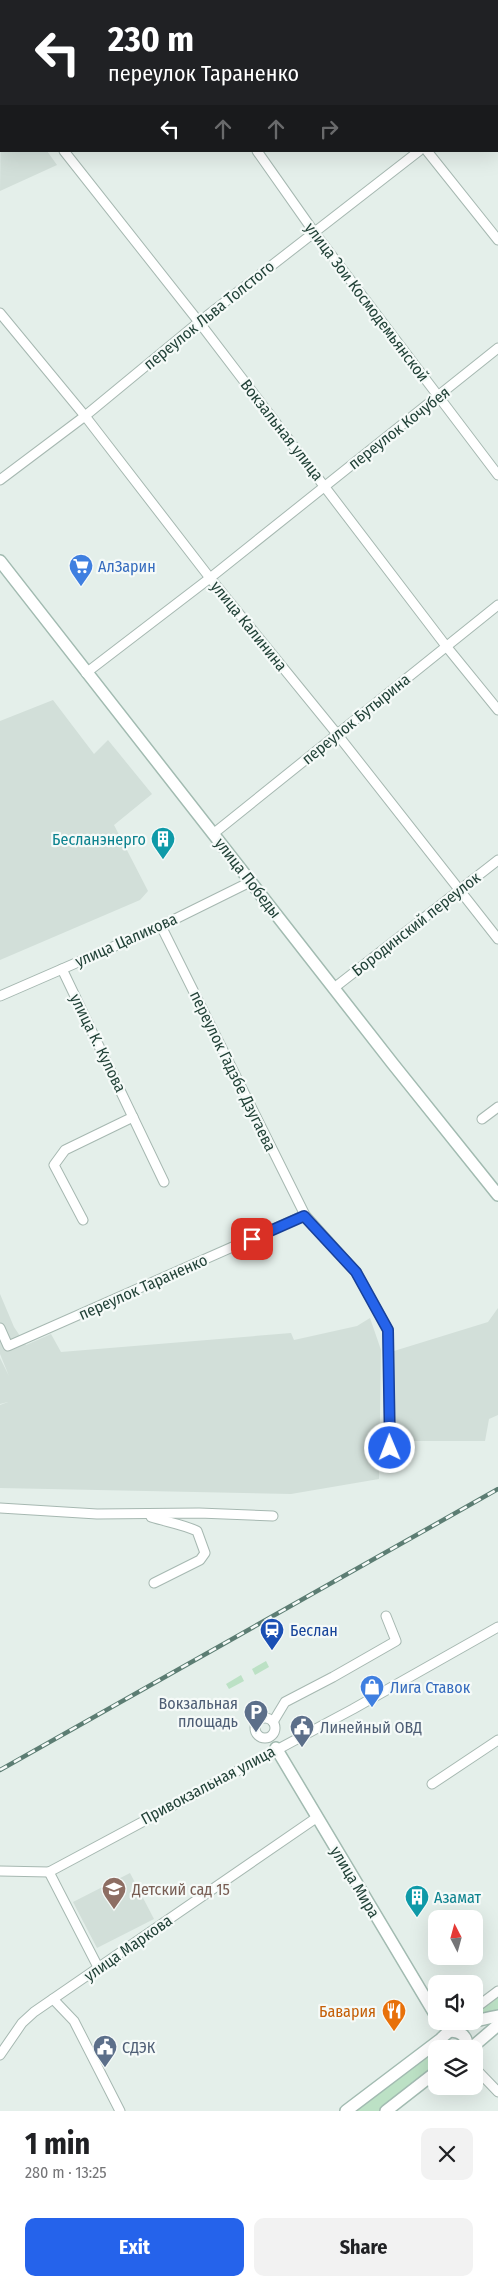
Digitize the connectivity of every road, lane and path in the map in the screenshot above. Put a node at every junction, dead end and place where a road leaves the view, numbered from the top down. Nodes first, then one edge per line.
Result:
1 (65, 152) edge
2 (259, 152) edge
3 (418, 152) edge
4 (428, 152) edge
5 (314, 232) junction
6 (498, 240) edge
7 (0, 313) edge
8 (199, 322) junction
9 (498, 348) edge
10 (438, 397) junction
11 (85, 416) junction
12 (498, 475) edge
13 (0, 480) edge
14 (325, 486) junction
15 (0, 560) edge
16 (210, 578) junction
17 (498, 605) edge
18 (446, 646) junction
19 (86, 674) junction
20 (498, 710) edge
21 (337, 734) junction
22 (213, 834) junction
23 (498, 860) edge
24 (250, 882) junction
25 (460, 889) junction
26 (161, 926) junction
27 (498, 939) edge
28 (62, 969) junction
29 (334, 988) junction
30 (0, 996) edge
31 (498, 1107) edge
32 (133, 1117) junction
33 (482, 1119) dead end
34 (164, 1182) dead end
35 (498, 1195) edge
36 (304, 1216) junction
37 (83, 1220) dead end
38 (0, 1328) edge
39 (390, 1448) dead end
40 (0, 1508) edge
41 (143, 1514) junction
42 (272, 1516) dead end
43 (154, 1583) dead end
44 (386, 1616) dead end
45 (498, 1626) edge
46 (272, 1718) junction
47 (269, 1736) junction
48 (498, 1740) edge
49 (276, 1748) junction
50 (432, 1784) dead end
51 (316, 1818) junction
52 (0, 1871) edge
53 (49, 1872) junction
54 (98, 1967) junction
55 (498, 1991) edge
56 (53, 1999) junction
57 (483, 2002) edge
58 (428, 2003) edge
59 (498, 2016) edge
60 (483, 2019) edge
61 (498, 2025) edge
62 (455, 2030) edge
63 (445, 2038) edge
64 (466, 2040) edge
65 (480, 2040) edge
66 (0, 2055) edge
67 (483, 2076) edge
68 (428, 2078) edge
69 (498, 2092) edge
70 (120, 2111) edge
71 (346, 2111) edge
72 (386, 2111) edge

1 - 8 street, Вокзальная улица
2 - 5 street, улица Зои Космодемьянской
3 - 5 street, переулок Льва Толстого
4 - 6 street
5 - 8 street, переулок Льва Толстого
5 - 10 street, улица Зои Космодемьянской
7 - 11 street, улица Калинина
8 - 11 street, переулок Льва Толстого
8 - 14 street, Вокзальная улица
9 - 10 street, переулок Кочубея
10 - 12 street, улица Зои Космодемьянской
10 - 14 street, переулок Кочубея
11 - 13 street, переулок Льва Толстого
11 - 16 street, улица Калинина
14 - 16 street, переулок Кочубея
14 - 18 street, Вокзальная улица
15 - 19 main road, улица Победы
16 - 19 street, переулок Кочубея
16 - 21 street, улица Калинина
17 - 18 street, переулок Бутырина
18 - 20 street, Вокзальная улица
18 - 21 street, переулок Бутырина
19 - 22 main road, улица Победы
21 - 22 street, переулок Бутырина
21 - 25 street, улица Калинина
22 - 24 main road, улица Победы
23 - 25 street, Бородинский переулок
24 - 26 street, улица Цаликова
24 - 29 main road, улица Победы
25 - 27 street, улица Калинина
25 - 29 street, Бородинский переулок
26 - 28 street, улица Цаликова
26 - 36 street, переулок Гадзбе Дзугаева
28 - 30 street, улица Цаликова
28 - 32 street, улица К. Кулова
29 - 35 main road, улица Победы
31 - 33 street
32 - 34 street, улица К. Кулова
32 - 37 street
36 - 38 street, переулок Тараненко
36 - 39 street, переулок Гадзбе Дзугаева
40 - 41 street
41 - 42 street
41 - 43 street
44 - 46 street
45 - 49 street, Привокзальная улица
46 - 47 street
46 - 47 street
47 - 49 street
48 - 50 street
49 - 51 main road, улица Мира
49 - 53 street, Привокзальная улица
51 - 54 street, улица Маркова
51 - 58 main road, улица Мира
52 - 53 street, Привокзальная улица
53 - 54 street
54 - 56 street, улица Маркова
55 - 57 street
56 - 66 street, улица Маркова
56 - 70 street
59 - 60 main road
61 - 65 main road
62 - 63 main road
63 - 64 main road
63 - 71 main road
67 - 69 street
68 - 72 main road

